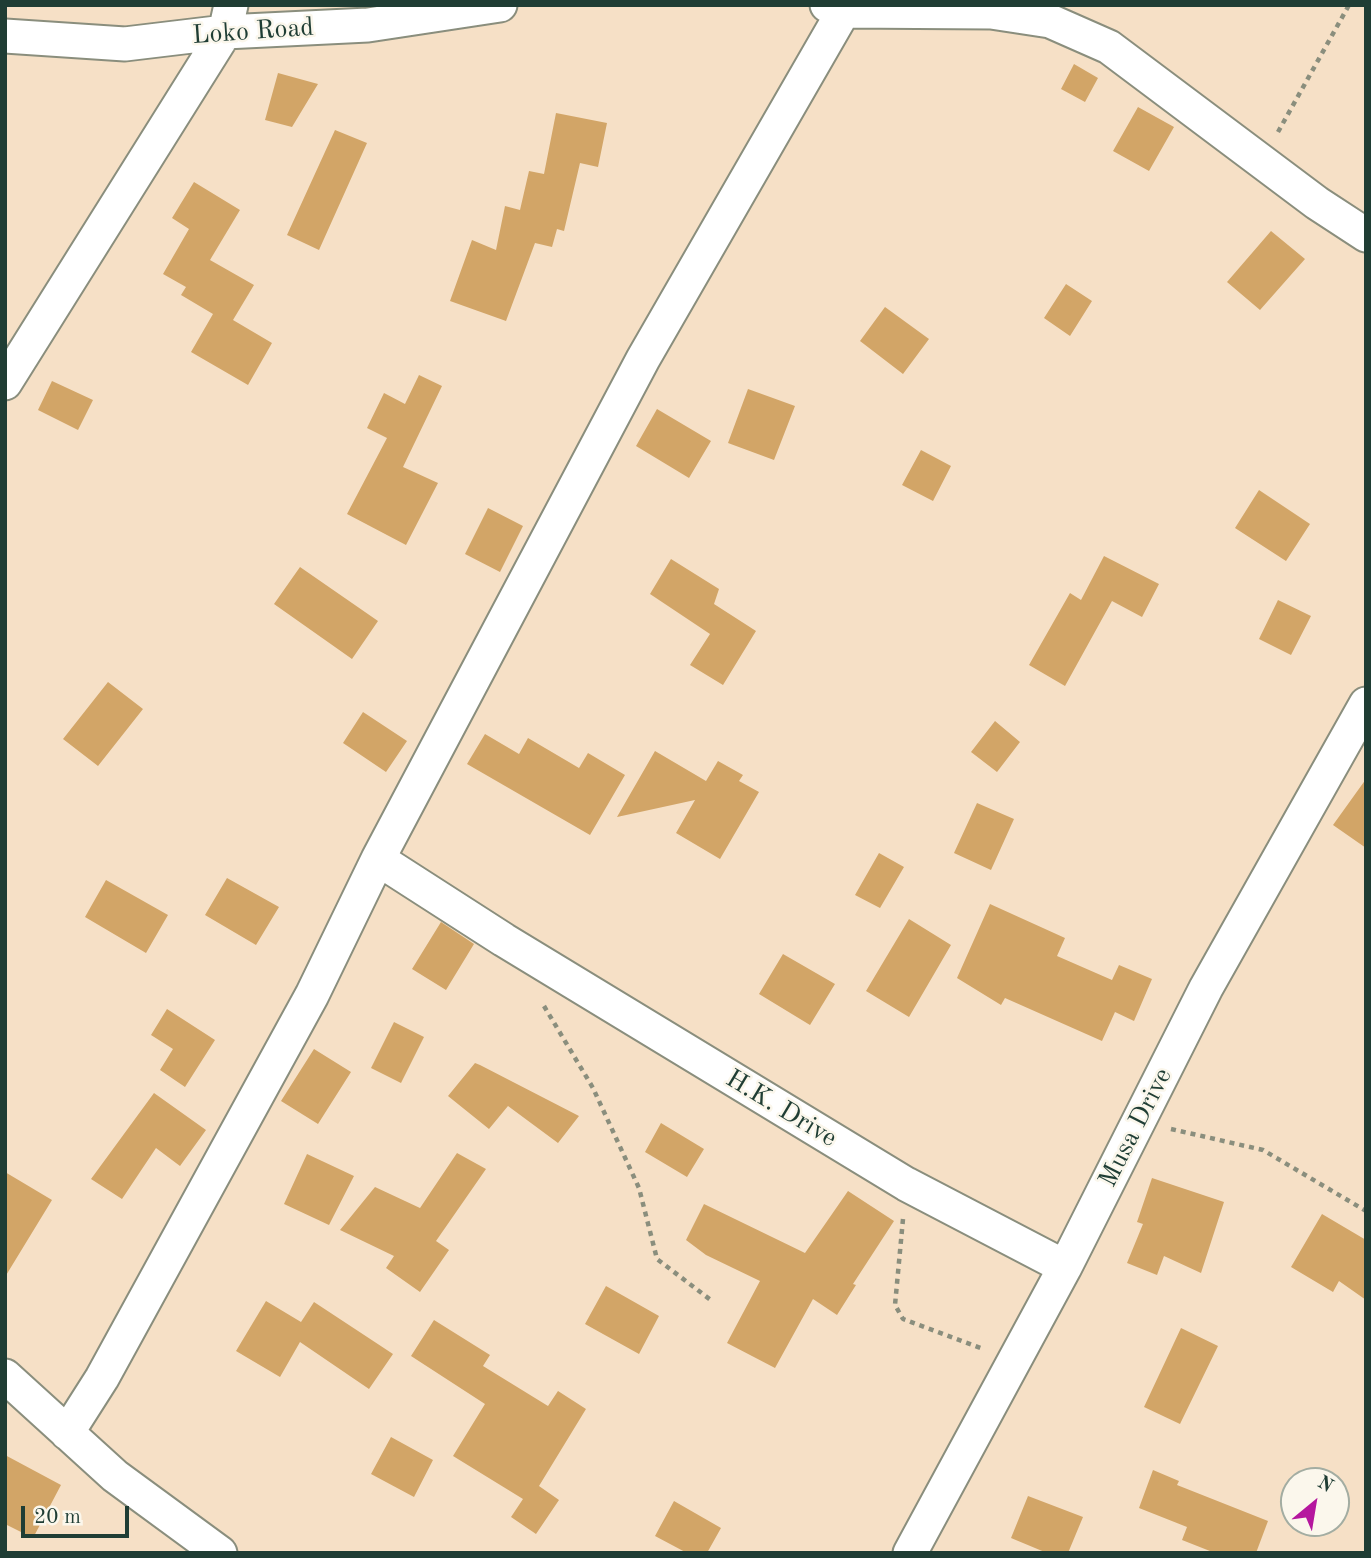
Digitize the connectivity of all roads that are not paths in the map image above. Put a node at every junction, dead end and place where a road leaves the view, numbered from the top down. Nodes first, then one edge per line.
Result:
1 (500, 5) edge
2 (840, 7) edge
3 (228, 19) edge
4 (5, 36) edge
5 (1366, 234) edge
6 (5, 383) edge
7 (1366, 704) edge
8 (378, 859) junction
9 (1065, 1266) junction
10 (5, 1376) edge
11 (67, 1433) junction
12 (220, 1553) edge
13 (910, 1553) edge

1 - 3 street, Loko Road
2 - 5 street
2 - 8 street
3 - 4 street, Loko Road
3 - 6 street
7 - 9 street, Musa Drive
8 - 9 street, H.K. Drive
8 - 11 street
9 - 13 street, Musa Drive
10 - 11 street
11 - 12 street

